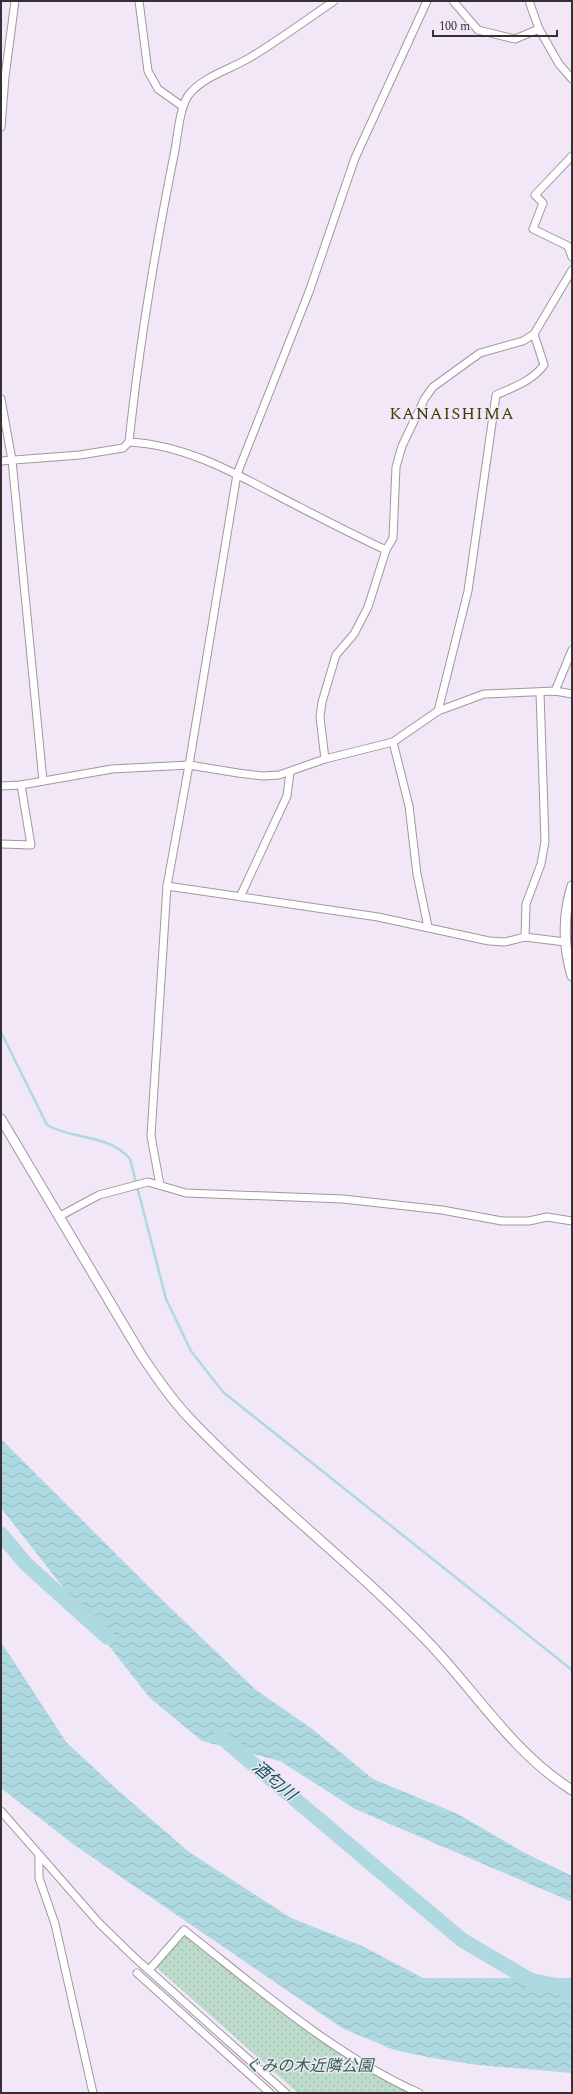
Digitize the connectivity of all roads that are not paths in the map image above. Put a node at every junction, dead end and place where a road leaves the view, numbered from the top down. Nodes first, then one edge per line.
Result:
1 (15, 1) edge
2 (139, 1) edge
3 (334, 1) edge
4 (427, 1) edge
5 (453, 1) edge
6 (529, 1) edge
7 (539, 29) junction
8 (572, 79) edge
9 (182, 106) junction
10 (1, 127) edge
11 (572, 156) edge
12 (572, 257) edge
13 (572, 270) edge
14 (534, 334) junction
15 (1, 399) edge
16 (129, 442) junction
17 (12, 460) junction
18 (1, 461) edge
19 (237, 474) junction
20 (386, 550) junction
21 (572, 650) edge
22 (555, 691) junction
23 (540, 693) junction
24 (572, 694) edge
25 (438, 711) junction
26 (393, 742) junction
27 (325, 759) junction
28 (189, 765) junction
29 (290, 772) junction
30 (43, 781) junction
31 (21, 785) junction
32 (1, 786) edge
33 (1, 844) edge
34 (167, 886) junction
35 (572, 886) edge
36 (240, 897) junction
37 (428, 927) junction
38 (525, 937) junction
39 (565, 942) junction
40 (572, 976) edge
41 (1, 1119) edge
42 (160, 1185) junction
43 (60, 1216) junction
44 (572, 1221) edge
45 (572, 1790) edge
46 (1, 1812) edge
47 (39, 1855) junction
48 (149, 1970) junction
49 (137, 1973) dead end
50 (93, 2093) edge
51 (270, 2093) edge
52 (286, 2093) edge
53 (419, 2093) edge

1 - 10 street
2 - 9 street
3 - 9 street
4 - 19 street
5 - 7 street
6 - 7 street
7 - 8 street
9 - 16 street
11 - 12 street
13 - 14 street
14 - 20 street
14 - 25 street
15 - 17 street
16 - 17 street
16 - 19 street
17 - 18 street
17 - 30 street
19 - 20 street
19 - 28 street
20 - 27 street
21 - 22 street
22 - 23 street
22 - 24 street
23 - 25 street
23 - 38 street
25 - 26 street
26 - 27 street
26 - 37 street
27 - 29 street
28 - 29 street
28 - 30 street
28 - 34 street
29 - 36 street
30 - 31 street
31 - 32 street
31 - 33 street
34 - 36 street
34 - 42 street
35 - 39 street
36 - 37 street
37 - 38 street
38 - 39 street
39 - 40 street
41 - 43 street
42 - 43 street
42 - 44 street
43 - 45 street
46 - 47 street
47 - 48 street
47 - 50 street
48 - 52 street
48 - 53 street
49 - 51 street

